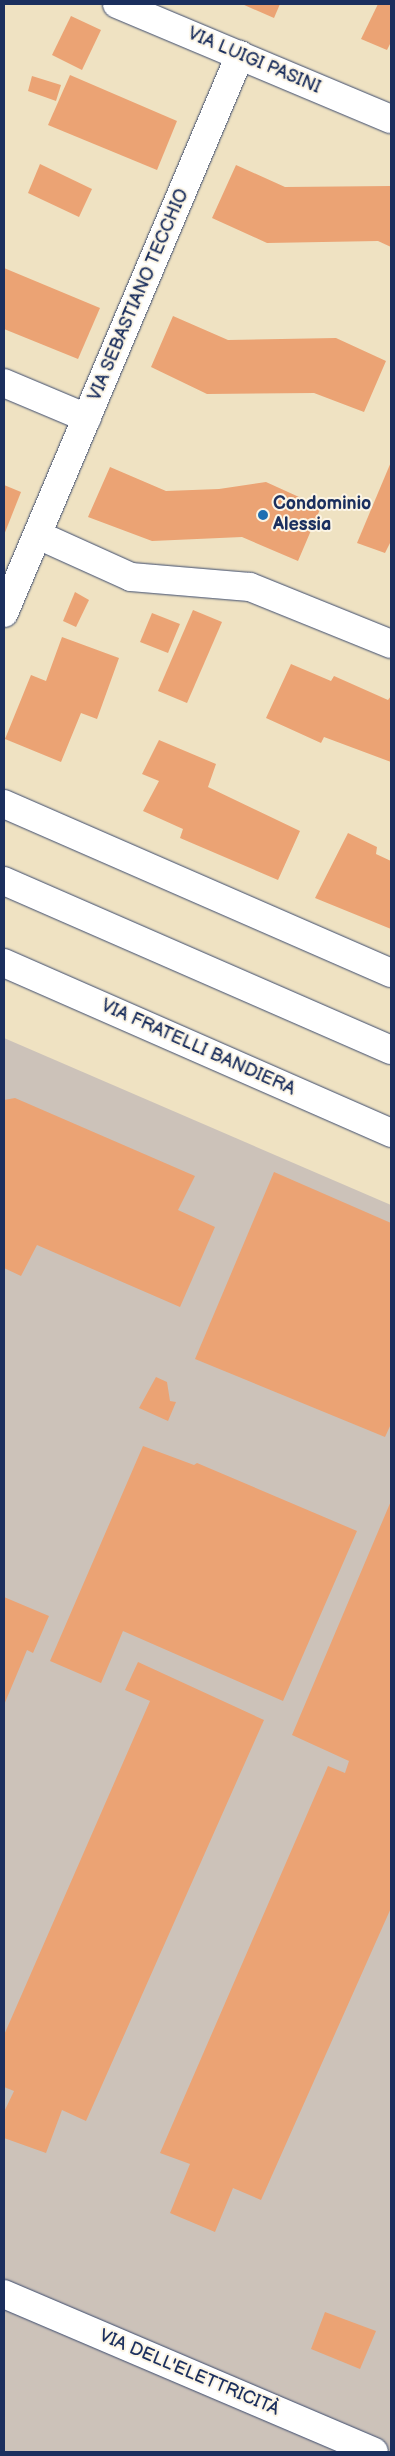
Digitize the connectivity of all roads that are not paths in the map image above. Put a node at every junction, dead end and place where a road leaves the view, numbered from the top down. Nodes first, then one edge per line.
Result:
1 (117, 4) edge
2 (240, 55) junction
3 (391, 119) edge
4 (4, 383) edge
5 (87, 418) junction
6 (38, 535) junction
7 (4, 613) edge
8 (391, 644) edge
9 (4, 804) edge
10 (4, 881) edge
11 (4, 963) edge
12 (391, 973) edge
13 (391, 1050) edge
14 (391, 1133) edge
15 (4, 2294) edge
16 (374, 2452) edge

1 - 2 street, VIA LUIGI PASINI
2 - 3 street, VIA LUIGI PASINI
2 - 5 street, VIA SEBASTIANO TECCHIO
4 - 5 street
5 - 6 street, VIA SEBASTIANO TECCHIO
6 - 7 street, VIA SEBASTIANO TECCHIO
6 - 8 street
9 - 12 street
10 - 13 street
11 - 14 street, VIA FRATELLI BANDIERA
15 - 16 street, VIA DELL'ELETTRICITÀ

